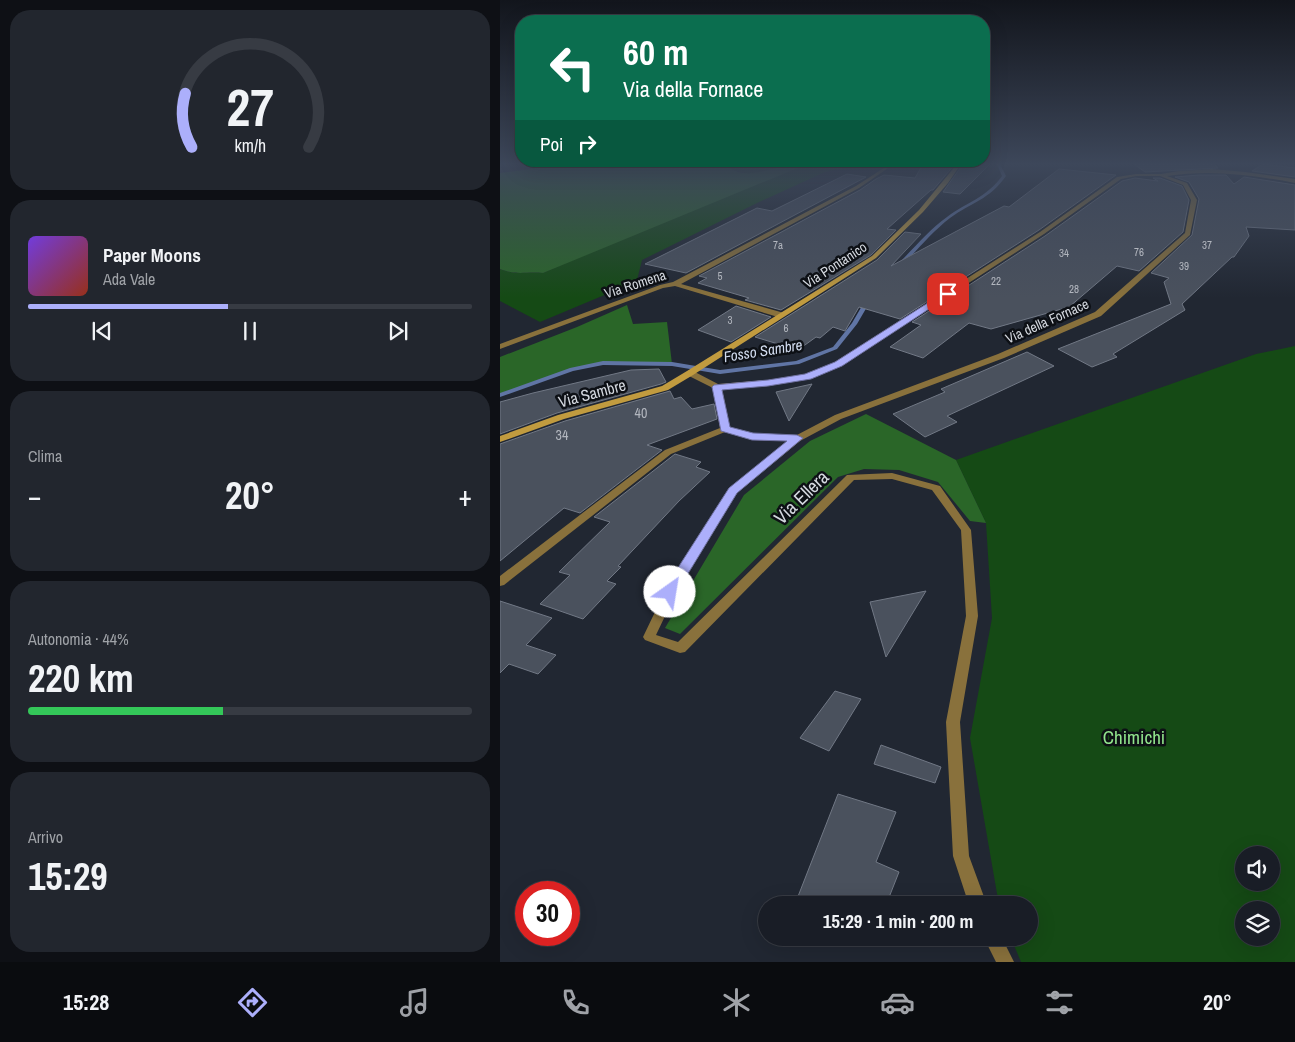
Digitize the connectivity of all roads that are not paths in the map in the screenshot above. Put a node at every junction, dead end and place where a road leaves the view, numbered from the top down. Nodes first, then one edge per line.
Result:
1 (815, 209) edge
2 (923, 209) edge
3 (1076, 209) edge
4 (1192, 209) edge
5 (675, 284) junction
6 (781, 315) junction
7 (500, 347) edge
8 (729, 348) joint
9 (692, 372) junction
10 (717, 387) junction
11 (725, 429) junction
12 (797, 438) junction
13 (500, 439) edge
14 (500, 582) edge
15 (975, 896) edge
16 (997, 946) edge
17 (1005, 962) edge

1 - 5 street
2 - 6 street, Via Pontanico
3 - 10 street, Via della Fornace
4 - 12 street, Via della Fornace
5 - 6 street, Via Romena
5 - 7 street, Via Romena
6 - 8 street, Via Pontanico
8 - 9 street, Via Sambre
9 - 10 street
9 - 13 street, Via Sambre
10 - 11 street
11 - 12 street, Via della Fornace
11 - 14 street
12 - 15 street, Via Ellera
16 - 17 street

